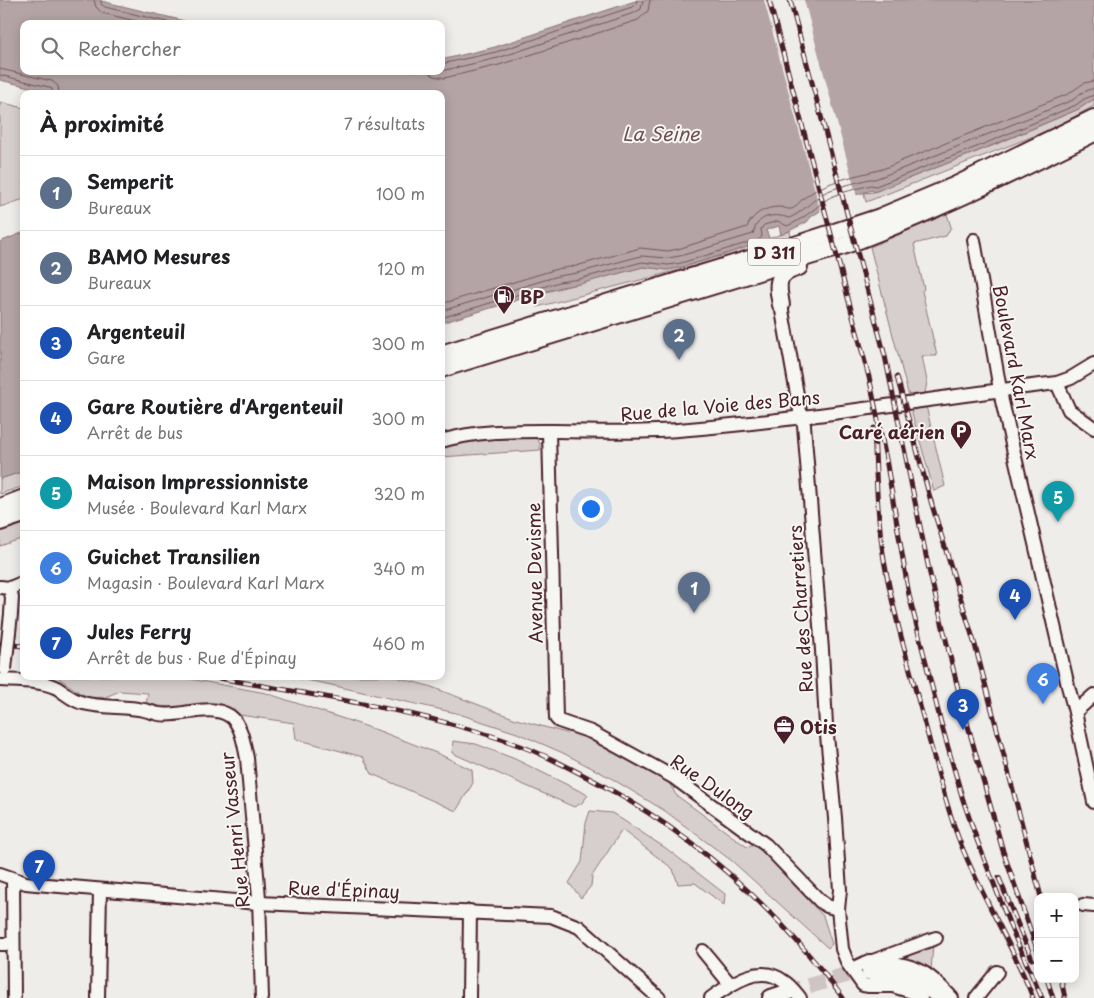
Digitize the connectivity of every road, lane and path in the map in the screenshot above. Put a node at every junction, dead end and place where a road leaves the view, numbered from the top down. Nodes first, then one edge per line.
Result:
1 (1094, 118) edge
2 (1094, 133) edge
3 (974, 240) dead end
4 (842, 246) junction
5 (734, 278) junction
6 (779, 297) junction
7 (445, 353) edge
8 (1094, 364) edge
9 (445, 368) edge
10 (1057, 383) junction
11 (1000, 390) junction
12 (802, 417) junction
13 (1094, 428) edge
14 (549, 431) junction
15 (445, 440) edge
16 (20, 500) edge
17 (0, 507) edge
18 (20, 515) edge
19 (0, 522) edge
20 (20, 583) edge
21 (5, 588) edge
22 (3, 676) edge
23 (20, 680) edge
24 (22, 680) edge
25 (1094, 695) edge
26 (1075, 712) junction
27 (555, 713) joint
28 (1094, 802) edge
29 (0, 874) edge
30 (14, 879) junction
31 (100, 890) junction
32 (259, 903) junction
33 (838, 909) junction
34 (470, 911) junction
35 (936, 938) dead end
36 (6, 944) edge
37 (703, 951) dead end
38 (852, 969) junction
39 (871, 970) junction
40 (997, 972) dead end
41 (730, 984) junction
42 (786, 996) edge
43 (14, 998) edge
44 (98, 998) edge
45 (262, 998) edge
46 (468, 998) edge
47 (659, 998) edge
48 (711, 998) edge
49 (922, 998) edge
50 (933, 998) edge
51 (940, 998) edge
52 (952, 998) edge
53 (976, 998) edge

1 - 7 main road, D 311
2 - 4 main road, D 311
3 - 11 street, Boulevard Karl Marx
4 - 5 main road, D 311
4 - 6 main road
5 - 6 main road
5 - 9 main road, D 311
6 - 12 street, Rue des Charretiers
8 - 10 street, Rue de la Voie des Bans
10 - 11 street, Rue de la Voie des Bans
10 - 13 street
11 - 12 street, Rue de la Voie des Bans
11 - 26 street, Boulevard Karl Marx
12 - 14 street, Rue de la Voie des Bans
12 - 33 street, Rue des Charretiers
14 - 15 street, Rue de la Voie des Bans
14 - 27 street, Avenue Devisme
16 - 17 main road
18 - 19 main road
20 - 21 street
21 - 22 street, bridge
22 - 23 street, Rue Henri Vasseur
24 - 32 street, Rue Henri Vasseur
25 - 26 street
26 - 28 street, Boulevard Karl Marx
27 - 33 street, Rue Dulong
29 - 30 street, Rue d'Épinay
30 - 31 street, Rue d'Épinay
30 - 36 street
31 - 32 street, Rue d'Épinay
31 - 44 street
32 - 34 street, Rue d'Épinay
32 - 45 street, Rue Henri Vasseur
33 - 38 street, Rue des Charretiers
34 - 46 street
34 - 47 street, Rue d'Épinay
35 - 39 street
36 - 43 street
37 - 41 street
38 - 39 street
38 - 49 street
39 - 50 main road
39 - 51 main road
39 - 52 street
40 - 53 street
41 - 42 street
41 - 48 street

